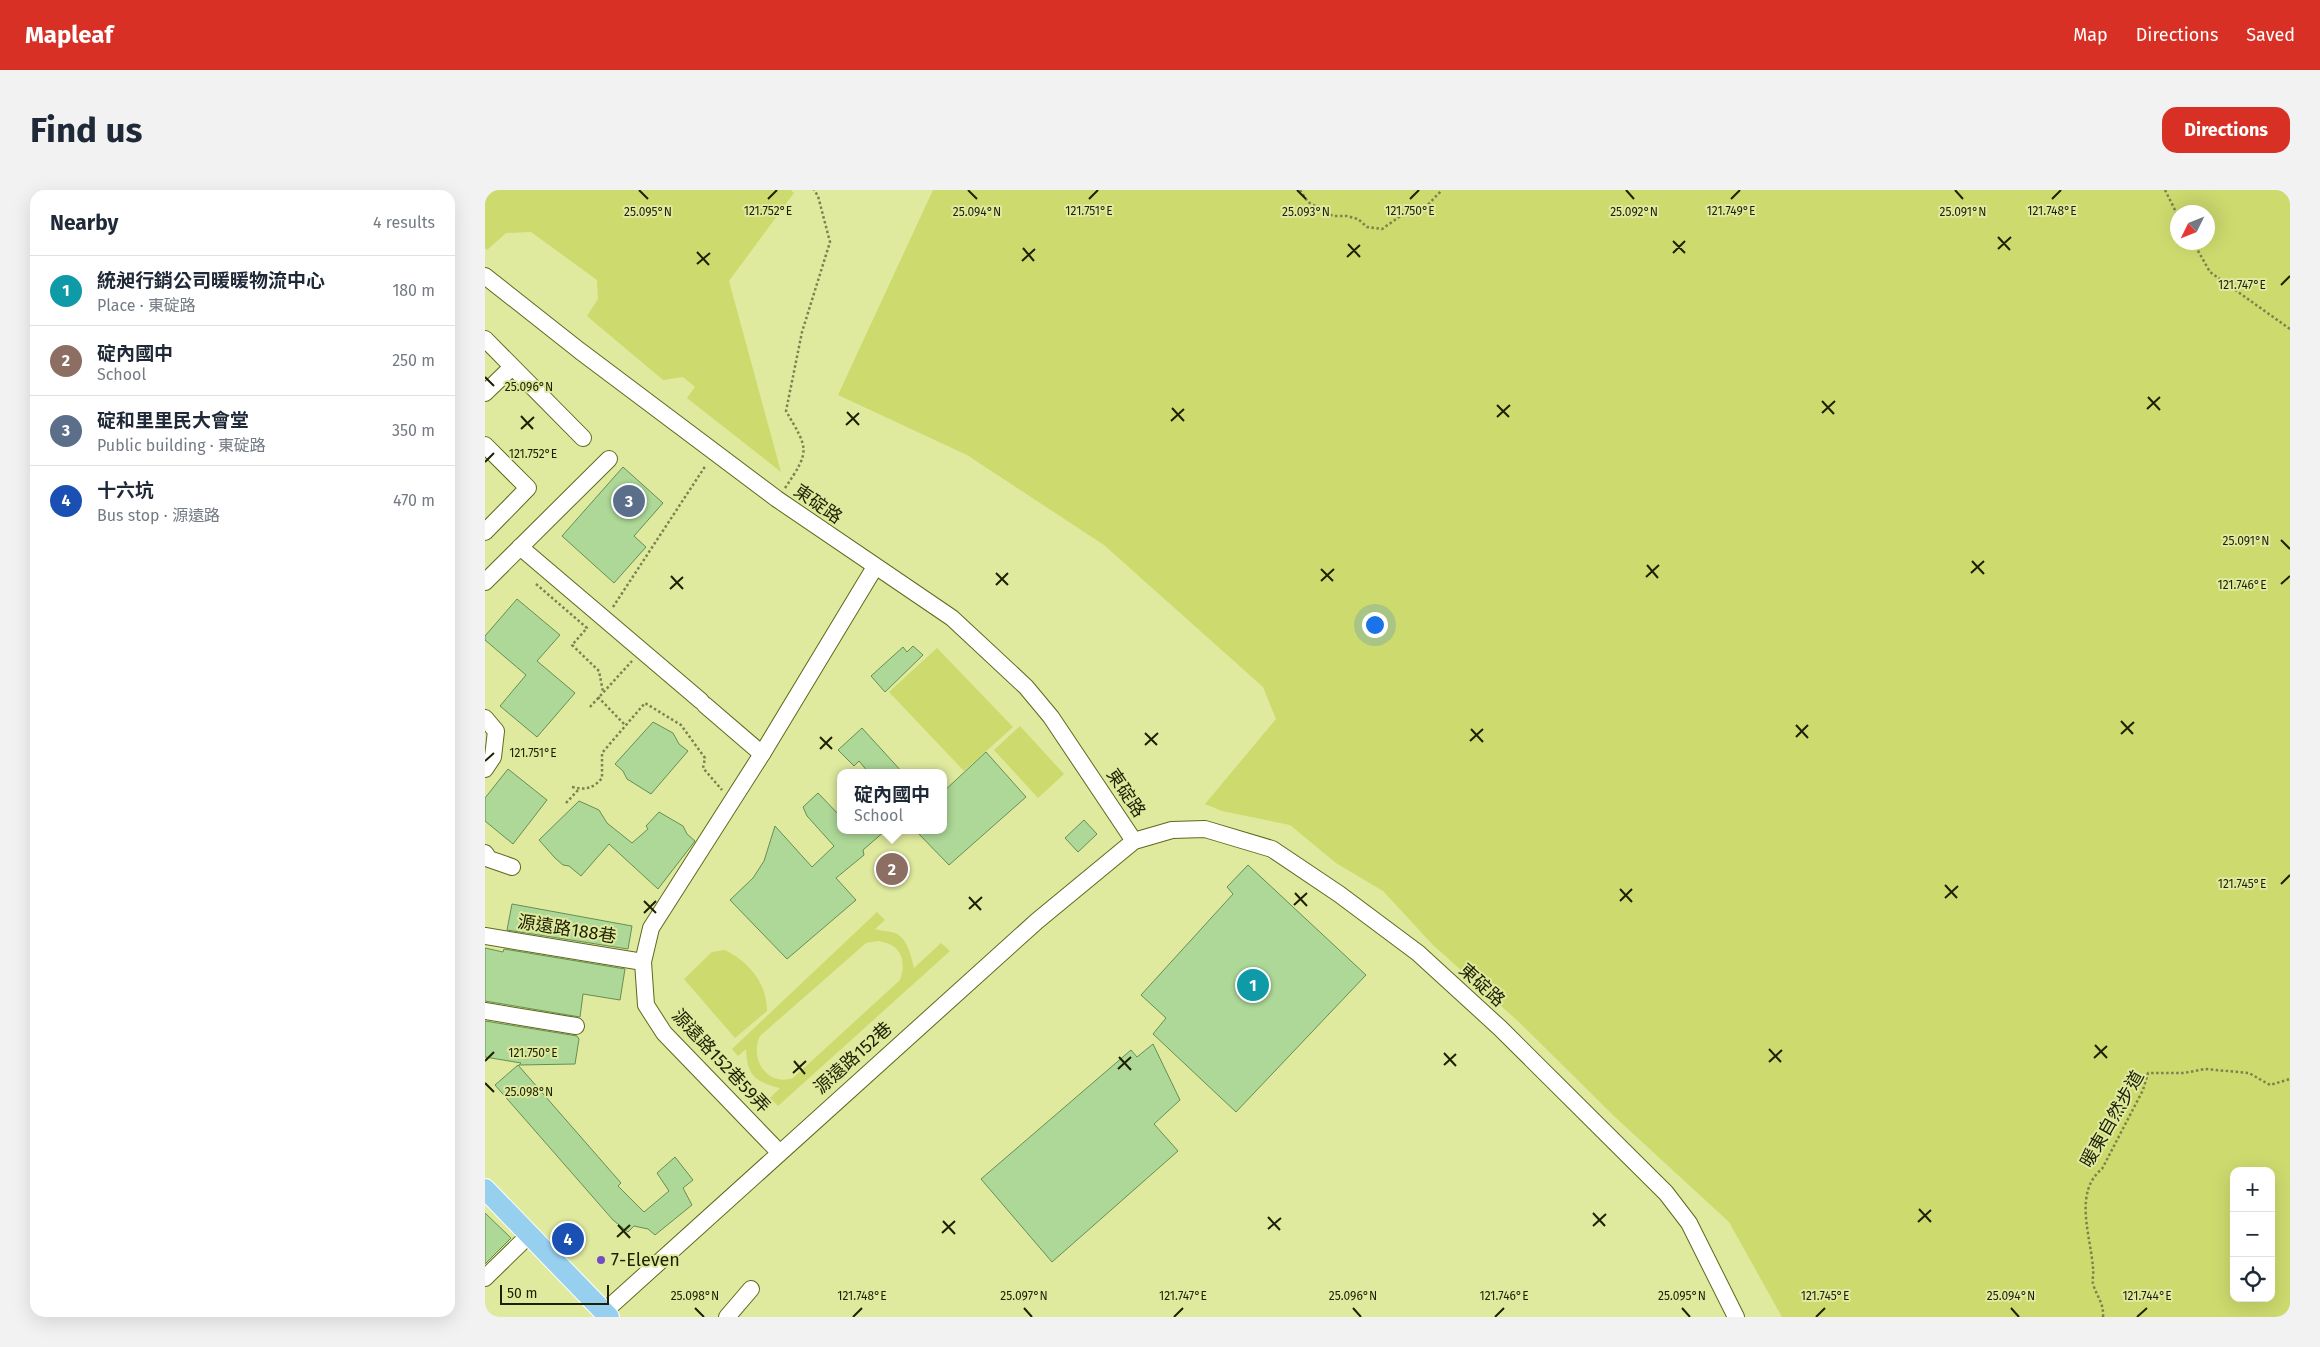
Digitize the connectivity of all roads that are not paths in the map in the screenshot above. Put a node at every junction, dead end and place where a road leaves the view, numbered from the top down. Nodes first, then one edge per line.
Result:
1 (485, 276) edge
2 (485, 339) edge
3 (512, 367) junction
4 (485, 393) edge
5 (583, 438) dead end
6 (485, 445) edge
7 (609, 458) dead end
8 (485, 532) edge
9 (521, 547) junction
10 (875, 568) junction
11 (485, 582) edge
12 (485, 718) edge
13 (762, 754) junction
14 (485, 768) edge
15 (1134, 841) junction
16 (485, 853) edge
17 (512, 868) dead end
18 (485, 936) edge
19 (643, 962) junction
20 (485, 1011) edge
21 (577, 1026) dead end
22 (779, 1152) junction
23 (485, 1189) edge
24 (529, 1235) junction
25 (485, 1278) edge
26 (751, 1290) dead end
27 (609, 1315) edge
28 (727, 1317) edge
29 (1736, 1317) edge

1 - 10 street, 東碇路
2 - 3 street
3 - 4 street
3 - 5 street
6 - 8 street
7 - 9 street
9 - 11 street
9 - 13 street
10 - 13 street, 源遠路152巷59弄
10 - 15 street, 東碇路
12 - 14 street
13 - 19 street, 源遠路152巷59弄
15 - 22 street, 源遠路152巷
15 - 29 street, 東碇路
16 - 17 street
18 - 19 street, 源遠路188巷
19 - 22 street, 源遠路152巷59弄
20 - 21 street
22 - 27 street, 源遠路152巷
23 - 24 main road
24 - 25 street
24 - 27 main road
26 - 28 street

